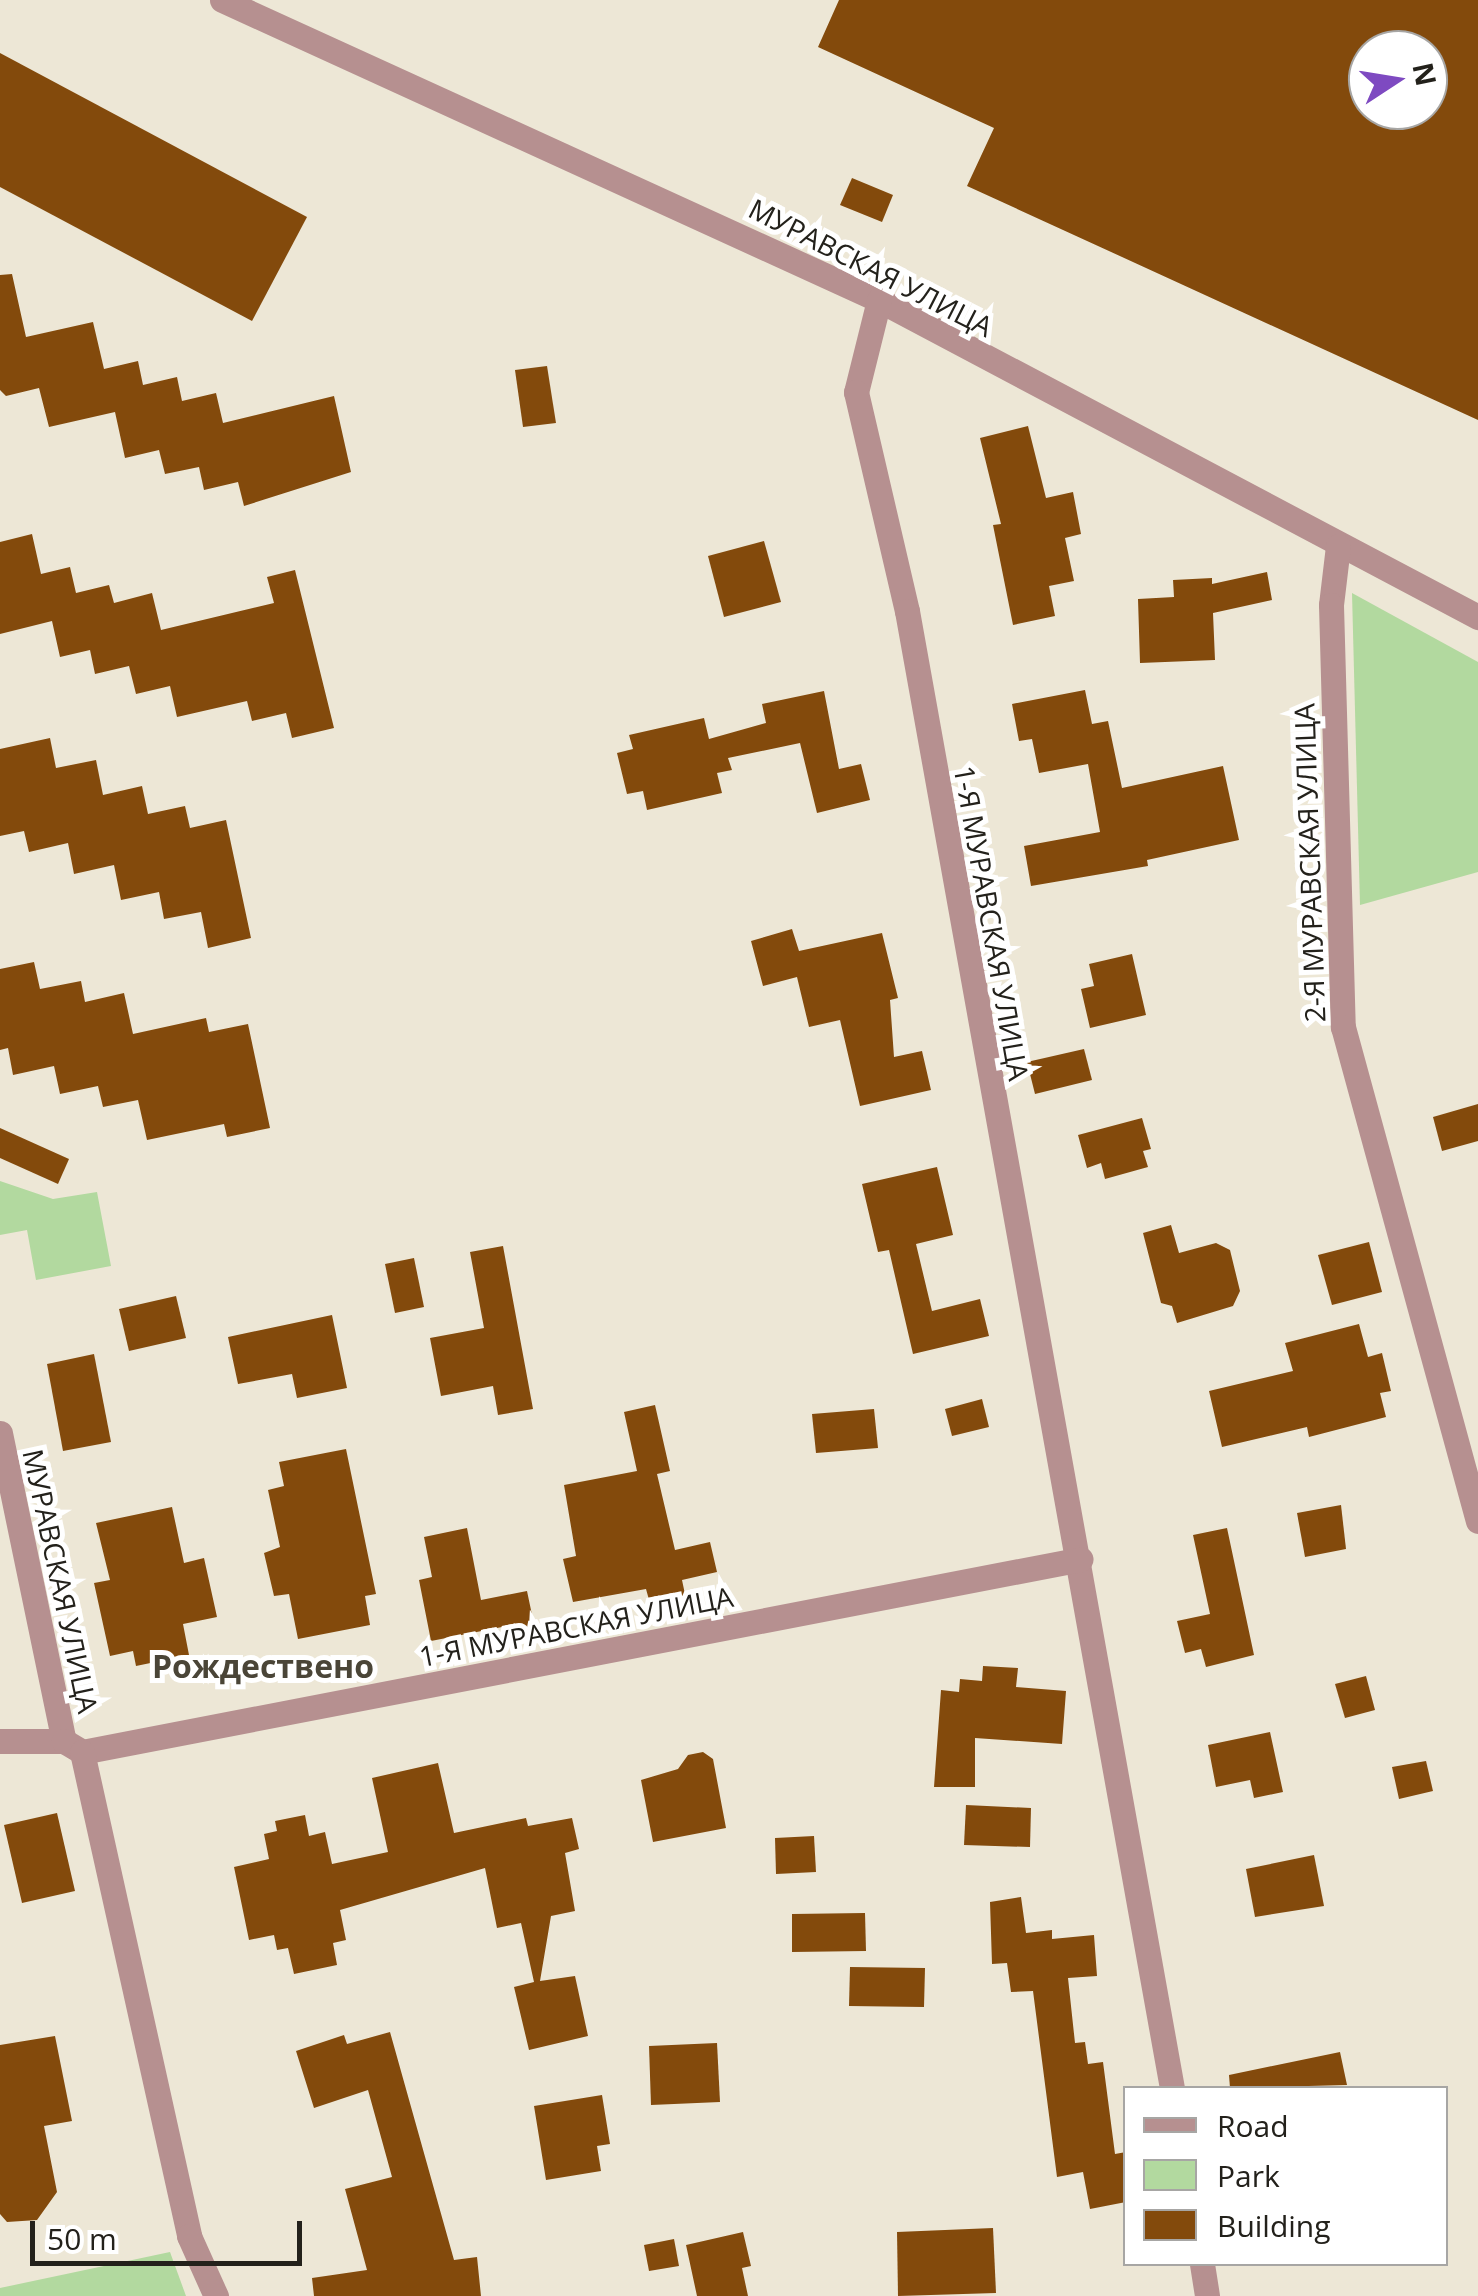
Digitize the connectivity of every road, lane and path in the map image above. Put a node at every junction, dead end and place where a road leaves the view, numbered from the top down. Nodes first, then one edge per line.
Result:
1 (222, 0) edge
2 (878, 300) junction
3 (1338, 546) junction
4 (1478, 617) edge
5 (0, 1433) edge
6 (1478, 1521) edge
7 (1081, 1559) junction
8 (0, 1741) edge
9 (73, 1746) junction
10 (1172, 2086) edge
11 (1202, 2266) edge
12 (216, 2296) edge
13 (1207, 2296) edge

1 - 2 street, МУРАВСКАЯ УЛИЦА
2 - 3 street, МУРАВСКАЯ УЛИЦА
2 - 7 street, 1-Я МУРАВСКАЯ УЛИЦА
3 - 4 street, МУРАВСКАЯ УЛИЦА
3 - 6 street, 2-Я МУРАВСКАЯ УЛИЦА
5 - 9 street, МУРАВСКАЯ УЛИЦА
7 - 9 street, 1-Я МУРАВСКАЯ УЛИЦА
7 - 10 street, 1-Я МУРАВСКАЯ УЛИЦА
8 - 9 street, 1-Я МУРАВСКАЯ УЛИЦА
9 - 12 street
11 - 13 street

